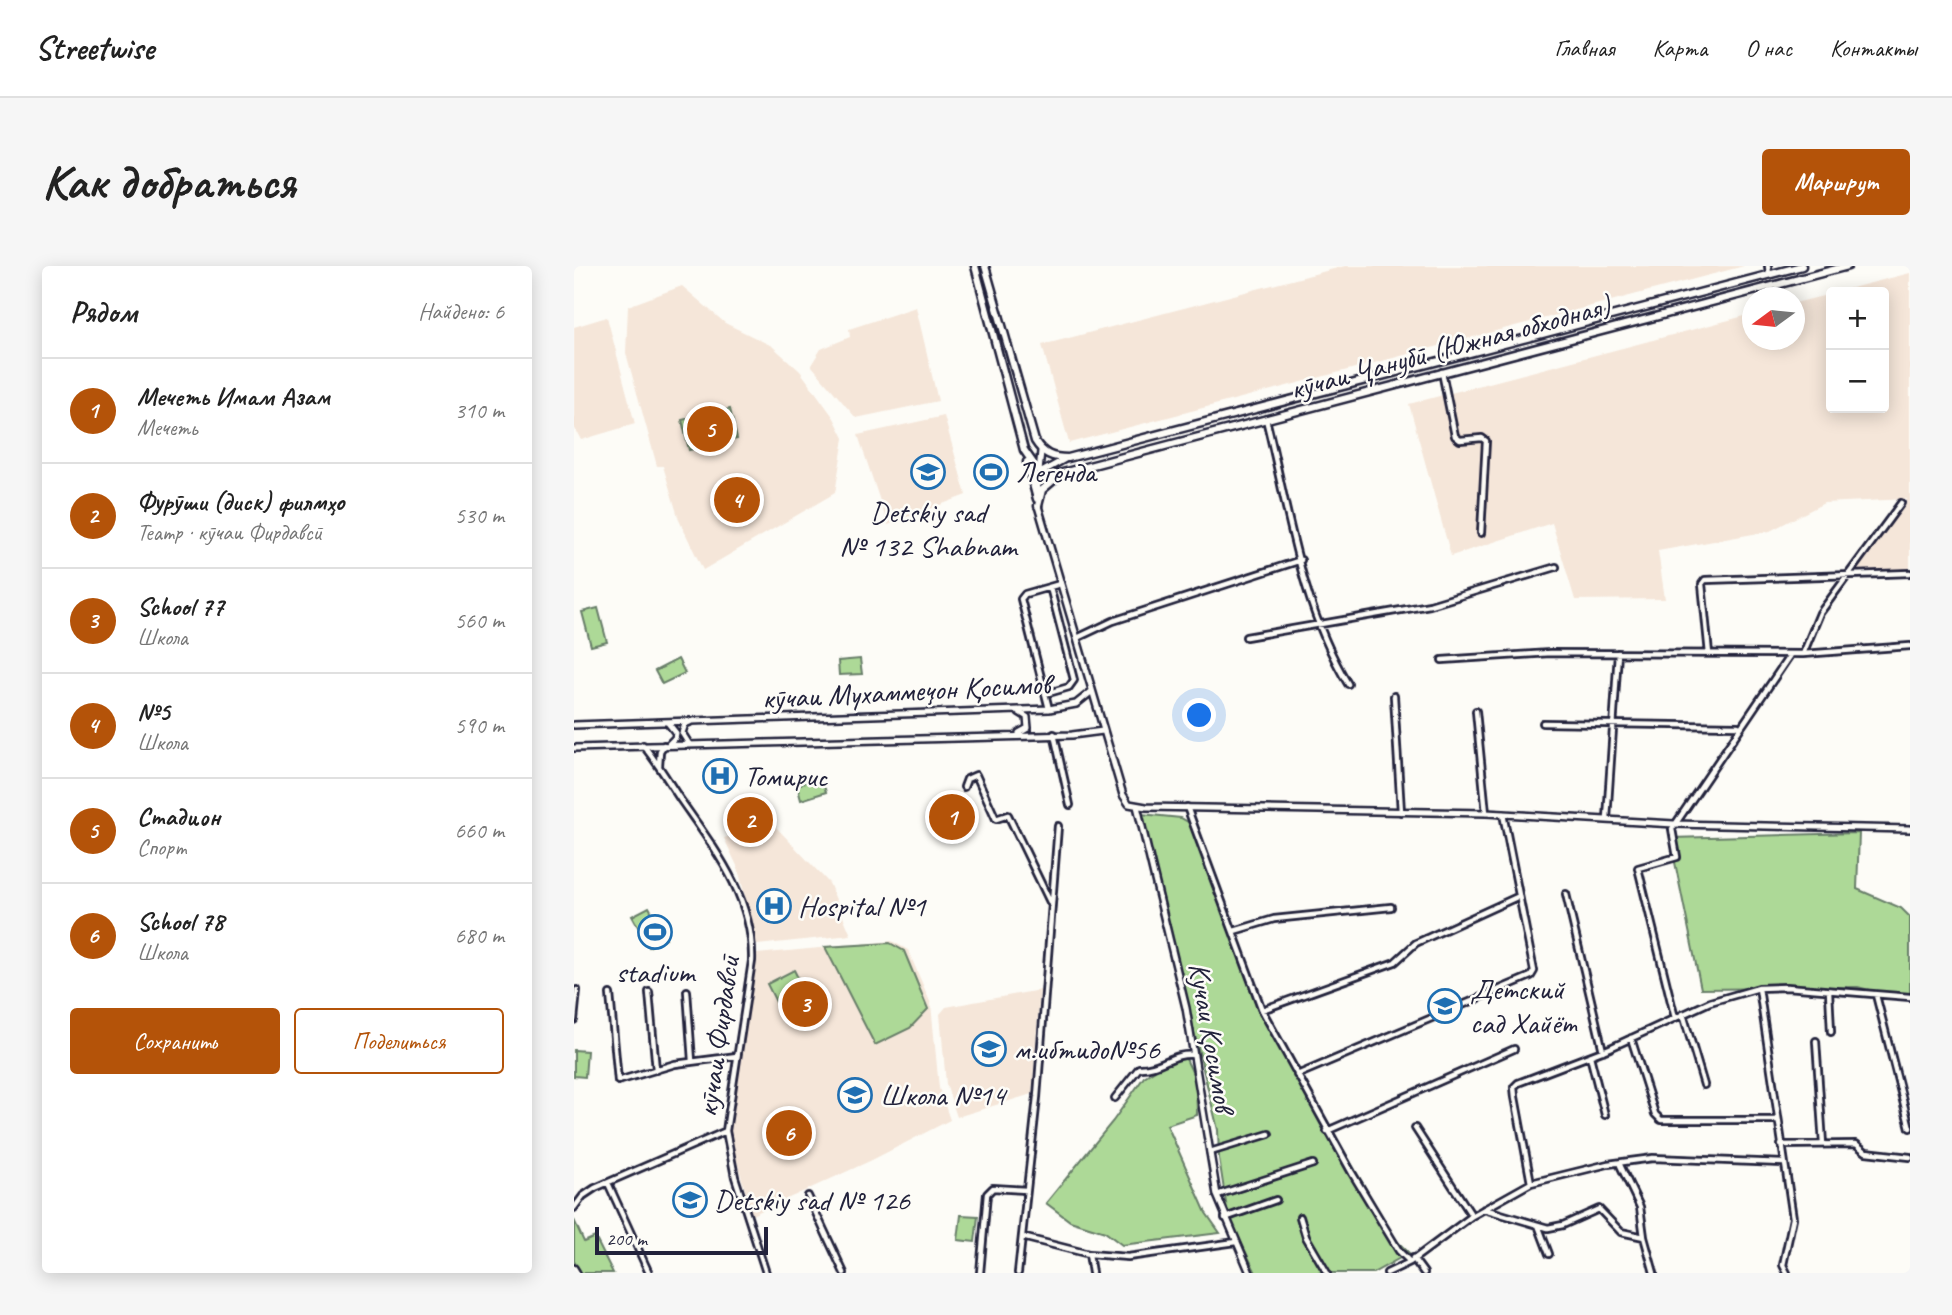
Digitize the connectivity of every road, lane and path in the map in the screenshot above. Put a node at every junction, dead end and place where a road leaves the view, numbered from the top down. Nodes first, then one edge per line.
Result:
1 (975, 266) edge
2 (985, 266) edge
3 (1768, 266) edge
4 (1802, 266) edge
5 (1848, 266) edge
6 (1769, 274) junction
7 (1442, 372) junction
8 (1266, 419) junction
9 (1024, 450) junction
10 (1041, 451) junction
11 (1068, 458) junction
12 (1040, 473) junction
13 (1065, 474) junction
14 (1038, 503) junction
15 (1901, 503) dead end
16 (1481, 533) dead end
17 (1301, 560) junction
18 (1556, 567) dead end
19 (1910, 573) edge
20 (1850, 575) junction
21 (1060, 584) junction
22 (1050, 587) junction
23 (1320, 625) junction
24 (1246, 637) dead end
25 (1076, 639) junction
26 (1910, 646) edge
27 (1618, 653) junction
28 (1709, 654) junction
29 (1803, 654) junction
30 (1790, 655) junction
31 (1442, 660) dead end
32 (1348, 684) dead end
33 (1091, 692) junction
34 (1045, 694) junction
35 (1394, 696) dead end
36 (1049, 709) junction
37 (1016, 711) junction
38 (1476, 711) dead end
39 (666, 722) junction
40 (690, 722) junction
41 (1543, 723) dead end
42 (1614, 723) junction
43 (574, 725) edge
44 (1739, 726) junction
45 (1103, 731) junction
46 (1016, 734) junction
47 (1054, 734) junction
48 (667, 744) junction
49 (643, 745) junction
50 (692, 745) junction
51 (574, 748) edge
52 (659, 767) junction
53 (964, 787) dead end
54 (1070, 805) dead end
55 (1137, 806) junction
56 (1186, 807) junction
57 (1402, 813) junction
58 (1486, 813) junction
59 (1503, 814) junction
60 (1606, 819) junction
61 (1674, 824) junction
62 (1058, 826) dead end
63 (1910, 830) edge
64 (1566, 894) dead end
65 (1517, 897) junction
66 (1051, 905) junction
67 (1391, 907) dead end
68 (1234, 931) junction
69 (1759, 988) junction
70 (577, 990) dead end
71 (687, 991) dead end
72 (1829, 991) junction
73 (649, 992) dead end
74 (610, 994) dead end
75 (1876, 995) junction
76 (1910, 997) edge
77 (1262, 1010) junction
78 (1683, 1014) junction
79 (1675, 1018) junction
80 (574, 1020) edge
81 (1831, 1032) dead end
82 (1631, 1038) junction
83 (1815, 1041) dead end
84 (1514, 1049) dead end
85 (1603, 1051) junction
86 (1196, 1055) junction
87 (737, 1056) junction
88 (1590, 1056) junction
89 (692, 1061) junction
90 (656, 1070) junction
91 (1297, 1074) junction
92 (1704, 1085) dead end
93 (1115, 1098) dead end
94 (1605, 1115) dead end
95 (1778, 1120) junction
96 (1415, 1128) dead end
97 (1910, 1128) edge
98 (1327, 1131) junction
99 (726, 1132) junction
100 (1269, 1134) dead end
101 (1781, 1144) junction
102 (1823, 1144) junction
103 (1209, 1153) junction
104 (1910, 1157) edge
105 (1783, 1163) junction
106 (1313, 1164) dead end
107 (1620, 1164) junction
108 (1531, 1182) junction
109 (608, 1183) junction
110 (1027, 1190) junction
111 (1217, 1195) junction
112 (808, 1196) dead end
113 (1276, 1200) dead end
114 (574, 1208) edge
115 (1483, 1209) junction
116 (1472, 1216) junction
117 (1300, 1217) dead end
118 (1225, 1218) junction
119 (1538, 1224) junction
120 (1021, 1237) junction
121 (1644, 1237) junction
122 (1236, 1242) junction
123 (1089, 1254) junction
124 (1549, 1254) dead end
125 (1411, 1260) junction
126 (574, 1268) edge
127 (577, 1273) edge
128 (649, 1273) edge
129 (766, 1273) edge
130 (844, 1273) edge
131 (980, 1273) edge
132 (1018, 1273) edge
133 (1092, 1273) edge
134 (1250, 1273) edge
135 (1327, 1273) edge
136 (1387, 1273) edge
137 (1424, 1273) edge
138 (1654, 1273) edge
139 (1787, 1273) edge

1 - 9 main road
2 - 10 main road, кӯчаи Мухаммеҷон Қосимов
3 - 6 street
4 - 6 main road, кӯчаи Ҷанубӣ (Южная обходная)
5 - 7 main road, кӯчаи Ҷанубӣ (Южная обходная)
6 - 11 main road, кӯчаи Ҷанубӣ (Южная обходная)
7 - 8 main road, кӯчаи Ҷанубӣ (Южная обходная)
7 - 16 street
8 - 13 main road, кӯчаи Ҷанубӣ (Южная обходная)
8 - 17 street
9 - 12 main road
9 - 14 main road
10 - 11 main road
10 - 12 street, кӯчаи Мухаммеҷон Қосимов
11 - 12 street
12 - 13 main road
12 - 14 street, кӯчаи Мухаммеҷон Қосимов
13 - 14 main road
14 - 21 street, кӯчаи Мухаммеҷон Қосимов
15 - 20 street
17 - 23 street
17 - 25 street
18 - 23 street
19 - 20 street
20 - 28 street
20 - 29 street
21 - 22 street
21 - 25 street, кӯчаи Мухаммеҷон Қосимов
22 - 34 street
22 - 34 street
23 - 24 street
23 - 32 street
25 - 33 street, кӯчаи Мухаммеҷон Қосимов
26 - 29 street
27 - 28 street
27 - 31 street
27 - 42 street
28 - 30 street
29 - 30 street
30 - 44 street
33 - 36 street, кӯчаи Мухаммеҷон Қосимов
33 - 45 street
34 - 36 street
35 - 57 street
36 - 37 street, кӯчаи Мухаммеҷон Қосимов
37 - 40 street, кӯчаи Мухаммеҷон Қосимов
37 - 46 street
38 - 58 street
39 - 40 street, кӯчаи Мухаммеҷон Қосимов
39 - 43 street, кӯчаи Мухаммеҷон Қосимов
39 - 48 street
40 - 50 street
41 - 42 street
42 - 44 street
42 - 60 street
44 - 61 street
45 - 47 street, кӯчаи Мухаммеҷон Қосимов
45 - 55 street
46 - 47 street, кӯчаи Мухаммеҷон Қосимов
46 - 50 street, кӯчаи Мухаммеҷон Қосимов
47 - 54 street
48 - 49 street, кӯчаи Мухаммеҷон Қосимов
48 - 50 street, кӯчаи Мухаммеҷон Қосимов
48 - 52 street
49 - 51 street, кӯчаи Мухаммеҷон Қосимов
49 - 52 street, кӯчаи Фирдавсӣ
52 - 87 street, кӯчаи Фирдавсӣ
53 - 66 street
55 - 56 street
55 - 86 street, Кучаи Қосимов
56 - 57 street
56 - 68 street
57 - 58 street
58 - 59 street
59 - 60 street
59 - 65 street
60 - 61 street
61 - 63 street
61 - 79 street
62 - 66 street
64 - 85 street
65 - 77 street
65 - 91 street
66 - 110 street
67 - 68 street
68 - 77 street
69 - 72 street
69 - 78 street
69 - 95 street
70 - 80 street
71 - 89 street
72 - 75 street
72 - 81 street
73 - 90 street
74 - 90 street
75 - 76 street
75 - 97 street
77 - 91 street
78 - 79 street
78 - 92 street
79 - 82 street
82 - 85 street
82 - 95 street
83 - 102 street
84 - 98 street
85 - 88 street
86 - 93 street
86 - 103 street, Кучаи Қосимов
87 - 89 street
87 - 99 street, кӯчаи Фирдавсӣ
88 - 94 street
88 - 108 street
89 - 90 street
91 - 98 street
95 - 101 street
96 - 116 street
98 - 125 street
99 - 109 street
99 - 129 street, кӯчаи Фирдавсӣ
100 - 103 street
101 - 102 street
101 - 105 street
102 - 104 street
103 - 111 street, Кучаи Қосимов
105 - 107 street
105 - 139 street
106 - 111 street
107 - 108 street
107 - 121 street
108 - 115 street
109 - 114 street
109 - 128 street
110 - 120 street
110 - 131 street
111 - 118 street, Кучаи Қосимов
112 - 130 street
113 - 118 street
115 - 116 street
115 - 119 street
116 - 125 street
117 - 135 street
118 - 122 street, Кучаи Қосимов
119 - 121 street
119 - 124 street
120 - 123 street
120 - 132 street
121 - 138 street
122 - 123 street
122 - 134 street, Кучаи Қосимов
123 - 133 street
125 - 136 street
125 - 137 street
126 - 127 street

